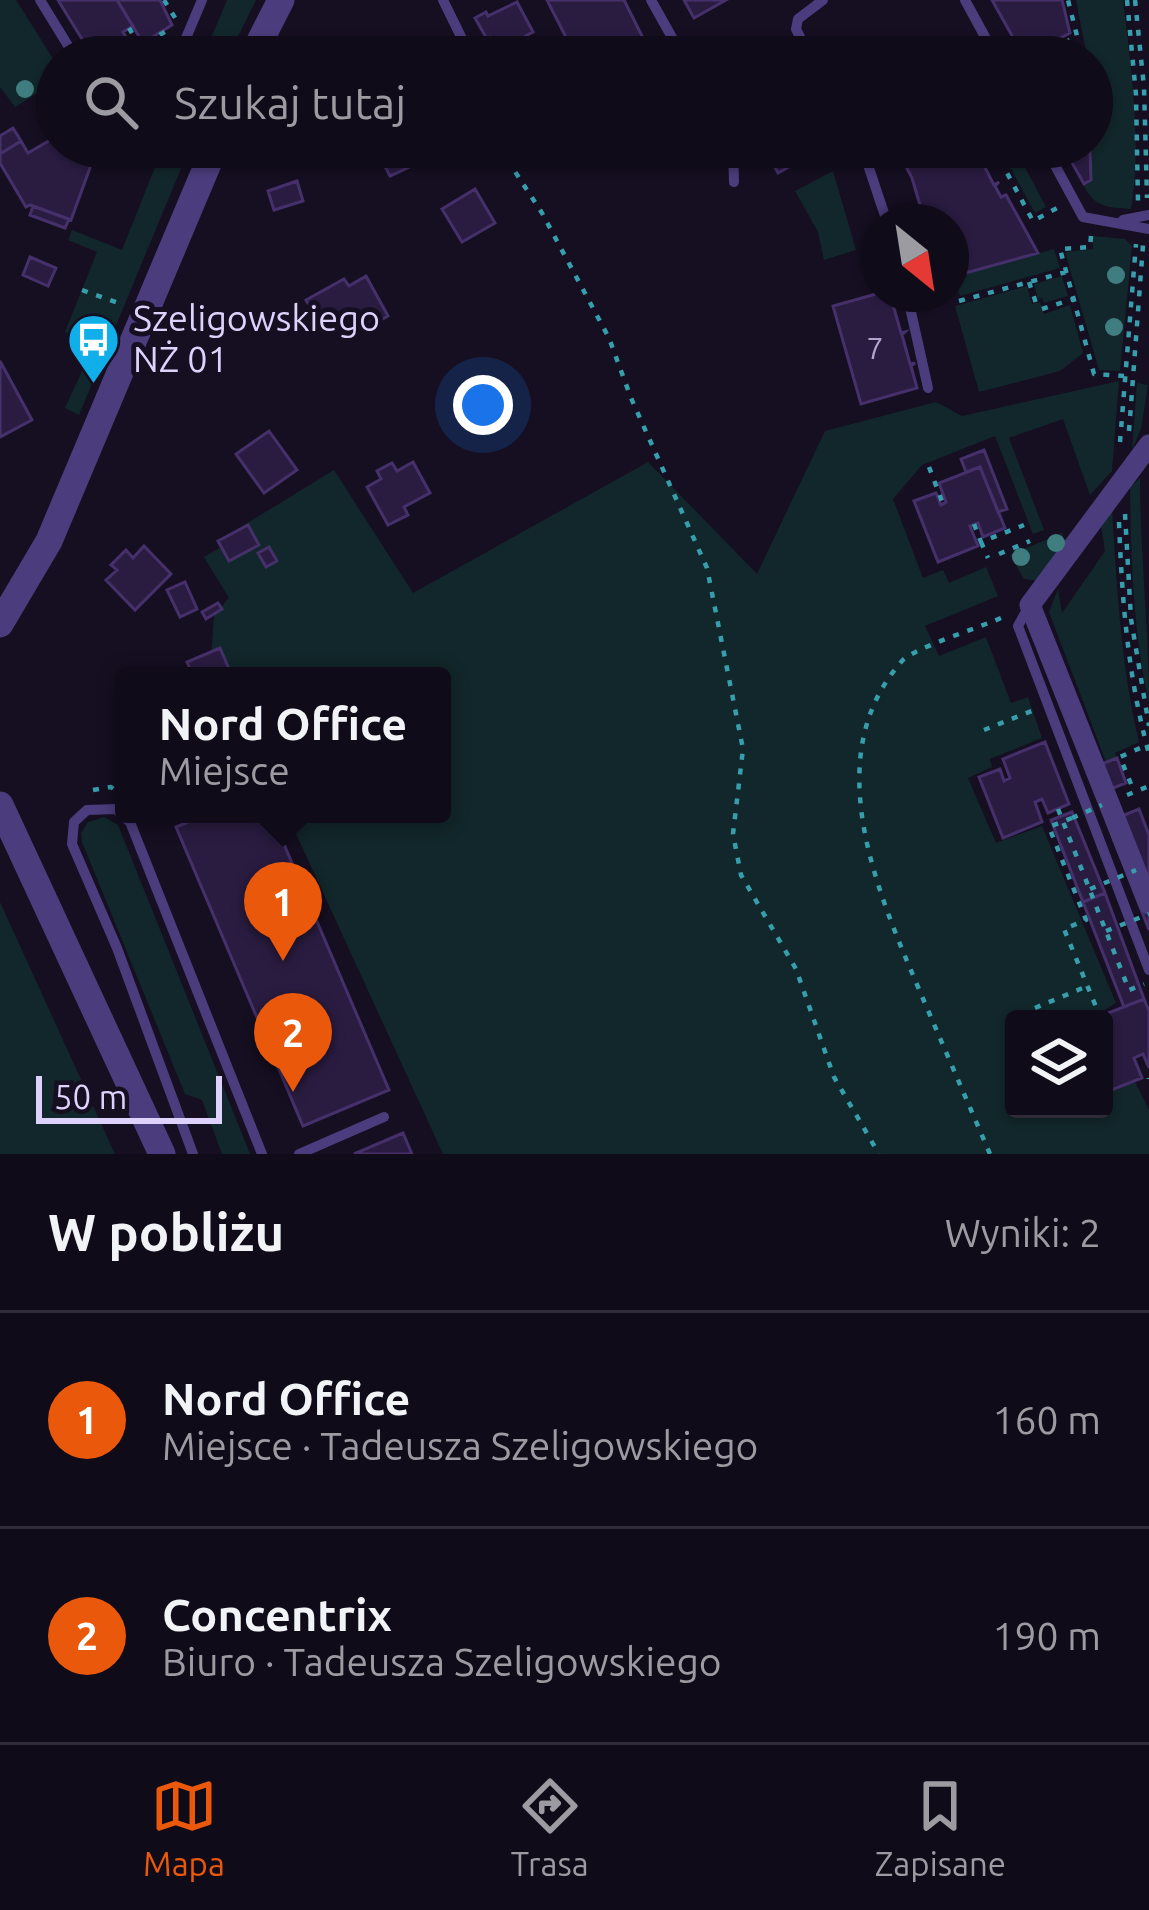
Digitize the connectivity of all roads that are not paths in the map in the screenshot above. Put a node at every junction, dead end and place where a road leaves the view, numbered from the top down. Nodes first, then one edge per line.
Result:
1 (40, 0) edge
2 (280, 0) edge
3 (443, 0) edge
4 (651, 0) edge
5 (823, 0) edge
6 (965, 0) edge
7 (203, 1) edge
8 (62, 36) edge
9 (187, 36) edge
10 (262, 36) edge
11 (461, 36) edge
12 (671, 36) edge
13 (800, 36) edge
14 (985, 36) edge
15 (206, 168) edge
16 (734, 168) edge
17 (869, 168) edge
18 (1056, 168) edge
19 (734, 182) dead end
20 (881, 204) edge
21 (1144, 222) edge
22 (912, 312) edge
23 (928, 388) dead end
24 (1149, 446) edge
25 (1030, 605) junction
26 (0, 624) edge
27 (0, 805) edge
28 (115, 809) edge
29 (130, 823) edge
30 (1149, 904) edge
31 (1149, 970) edge
32 (384, 1117) dead end
33 (162, 1154) edge
34 (193, 1154) edge
35 (262, 1154) edge
36 (299, 1154) edge

1 - 8 lane
2 - 10 street
3 - 11 lane
4 - 12 lane
5 - 13 lane
6 - 14 lane
7 - 9 lane
15 - 26 street
16 - 19 lane
17 - 20 lane
18 - 21 lane
22 - 23 lane
24 - 25 street
25 - 30 street
25 - 31 lane
27 - 33 street
28 - 34 lane
29 - 35 lane
32 - 36 lane

